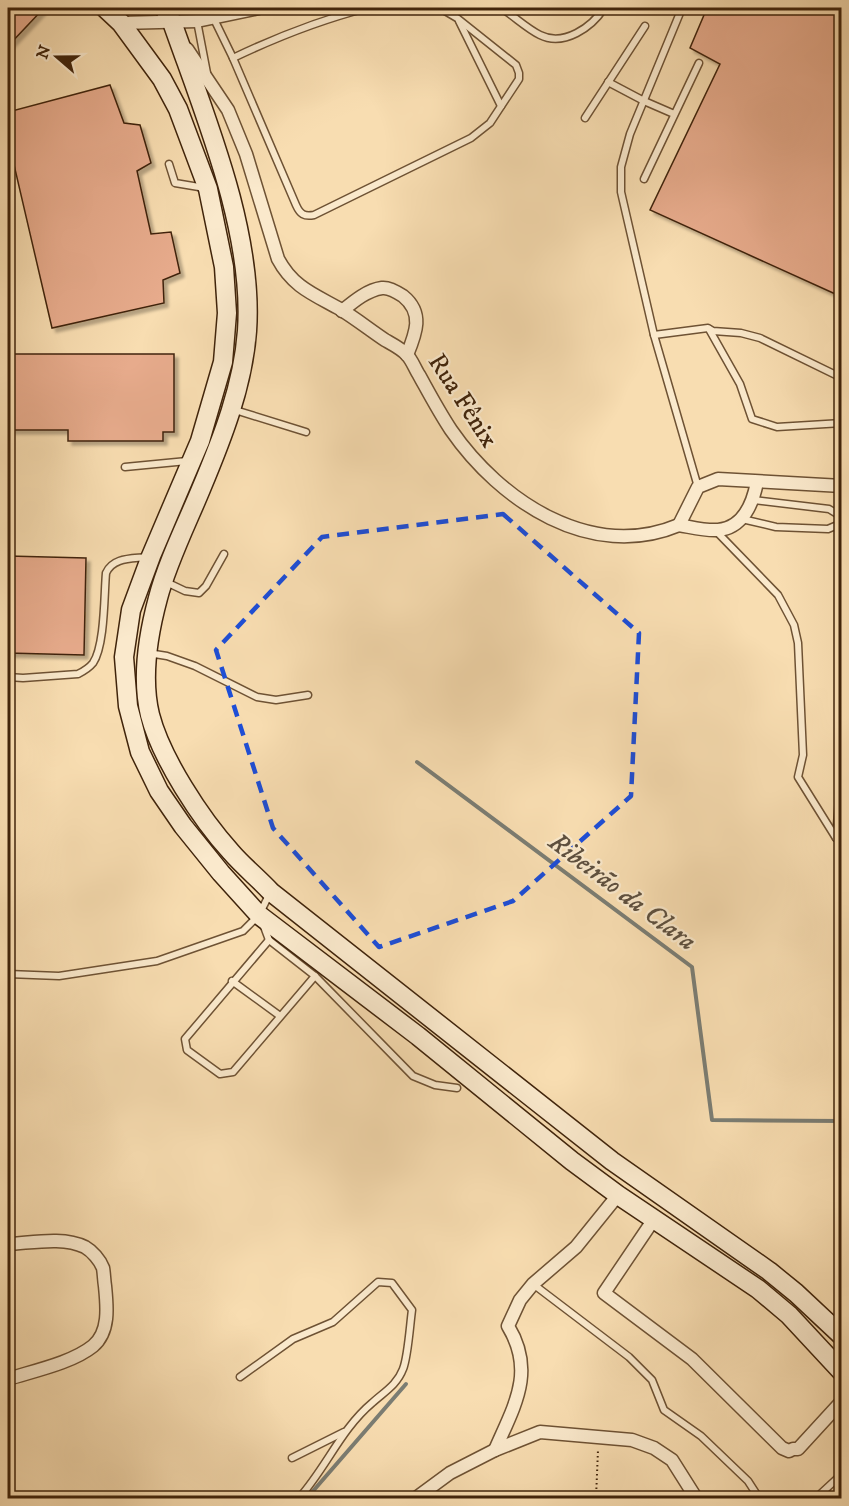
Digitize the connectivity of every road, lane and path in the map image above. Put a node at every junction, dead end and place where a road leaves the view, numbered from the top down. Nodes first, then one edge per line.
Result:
1 (105, 8) edge
2 (259, 8) edge
3 (367, 8) edge
4 (440, 8) edge
5 (501, 8) edge
6 (604, 8) edge
7 (682, 8) edge
8 (168, 15) edge
9 (213, 17) junction
10 (457, 18) junction
11 (197, 21) junction
12 (121, 24) junction
13 (645, 27) dead end
14 (233, 58) junction
15 (699, 63) dead end
16 (208, 80) junction
17 (608, 82) junction
18 (644, 101) junction
19 (501, 106) junction
20 (674, 114) junction
21 (585, 118) dead end
22 (169, 164) dead end
23 (644, 179) dead end
24 (208, 189) junction
25 (342, 310) junction
26 (708, 328) junction
27 (654, 335) junction
28 (407, 355) junction
29 (842, 378) edge
30 (231, 409) junction
31 (842, 423) edge
32 (306, 432) dead end
33 (192, 461) junction
34 (125, 467) dead end
35 (758, 482) junction
36 (842, 486) edge
37 (698, 487) junction
38 (754, 500) junction
39 (842, 517) edge
40 (742, 519) junction
41 (842, 523) edge
42 (679, 525) junction
43 (716, 531) junction
44 (224, 554) dead end
45 (151, 556) junction
46 (164, 582) junction
47 (147, 653) junction
48 (8, 677) edge
49 (308, 695) dead end
50 (842, 761) edge
51 (271, 892) junction
52 (259, 915) junction
53 (269, 940) junction
54 (8, 974) edge
55 (315, 976) junction
56 (232, 981) junction
57 (280, 1016) junction
58 (457, 1088) dead end
59 (618, 1195) junction
60 (654, 1219) junction
61 (8, 1244) edge
62 (533, 1284) junction
63 (842, 1336) edge
64 (842, 1372) edge
65 (240, 1377) dead end
66 (8, 1379) edge
67 (842, 1401) edge
68 (344, 1432) junction
69 (598, 1437) junction
70 (495, 1450) junction
71 (292, 1458) dead end
72 (842, 1474) edge
73 (299, 1498) edge
74 (416, 1498) edge
75 (596, 1498) edge
76 (696, 1498) edge
77 (759, 1498) edge
78 (816, 1498) edge

1 - 12 main road
2 - 9 street
3 - 14 lane
4 - 10 lane
5 - 6 lane
7 - 18 lane
8 - 11 street
8 - 12 street
8 - 16 street, Rua Fênix
8 - 30 main road
9 - 11 street
9 - 14 lane
10 - 19 lane
10 - 19 lane
11 - 16 lane
12 - 24 main road
13 - 17 lane
14 - 19 lane
15 - 20 lane
16 - 25 street, Rua Fênix
17 - 18 lane
17 - 21 lane
18 - 20 lane
18 - 27 lane
20 - 23 lane
22 - 24 lane
24 - 33 main road
25 - 28 street, Rua Fênix
25 - 28 street, Rua Fênix
26 - 27 lane
26 - 29 lane
26 - 31 lane
27 - 37 lane
28 - 42 street, Rua Fênix
30 - 32 lane
30 - 46 main road
33 - 34 lane
33 - 45 main road
35 - 36 street
35 - 37 street
35 - 38 street
37 - 42 street
38 - 39 lane
38 - 40 street
40 - 41 lane
40 - 43 street
42 - 43 street
43 - 50 lane
44 - 46 lane
45 - 48 lane
45 - 52 main road
46 - 47 main road
47 - 49 lane
47 - 51 main road
51 - 52 lane
51 - 63 main road
52 - 53 lane
52 - 54 lane
52 - 59 main road
53 - 55 lane
53 - 56 lane
55 - 57 lane
55 - 58 lane
56 - 57 lane
56 - 57 lane
59 - 60 main road
59 - 62 street
60 - 64 main road
60 - 67 street
61 - 66 street
62 - 70 street
62 - 77 lane
65 - 68 lane
68 - 71 lane
68 - 73 lane
69 - 70 street
69 - 75 path
69 - 76 street
70 - 74 street
72 - 78 lane

